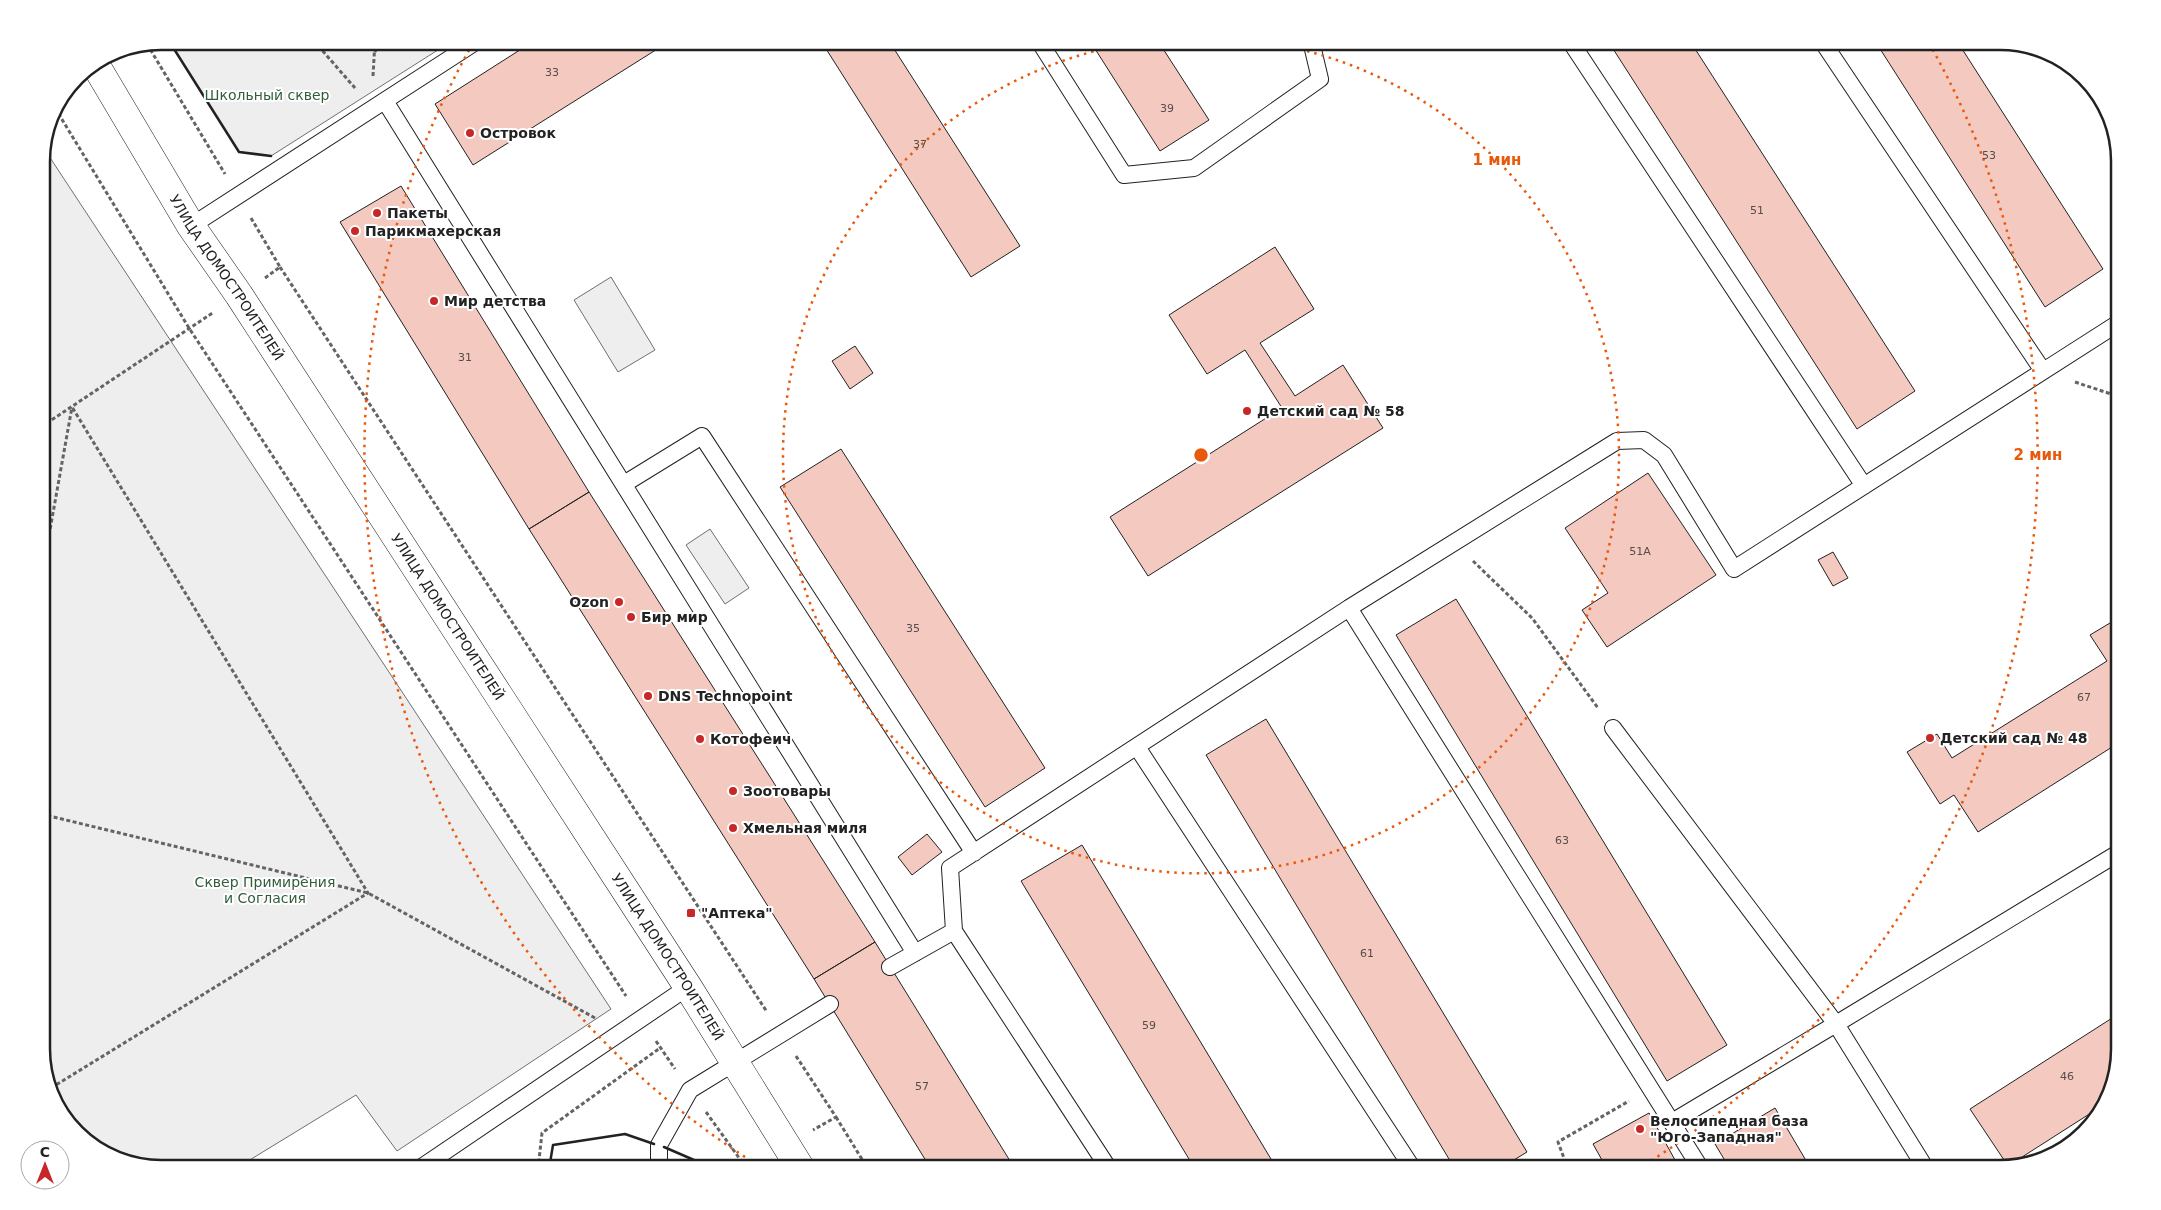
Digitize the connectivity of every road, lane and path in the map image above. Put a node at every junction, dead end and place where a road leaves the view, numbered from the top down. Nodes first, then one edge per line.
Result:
1 (323, 50) edge
2 (463, 50) edge
3 (1046, 50) edge
4 (1313, 50) edge
5 (1576, 50) edge
6 (1828, 50) edge
7 (98, 70) edge
8 (379, 104) junction
9 (60, 115) edge
10 (191, 226) junction
11 (280, 267) dead end
12 (2111, 328) edge
13 (2043, 371) junction
14 (2111, 394) edge
15 (624, 484) junction
16 (1864, 486) junction
17 (50, 534) edge
18 (1454, 543) junction
19 (1349, 608) junction
20 (1613, 728) joint
21 (1137, 747) junction
22 (50, 816) edge
23 (974, 853) junction
24 (2111, 857) edge
25 (368, 894) junction
26 (954, 931) junction
27 (915, 953) junction
28 (890, 967) dead end
29 (688, 987) junction
30 (830, 1004) dead end
31 (642, 1019) junction
32 (1836, 1024) junction
33 (621, 1032) junction
34 (781, 1034) junction
35 (660, 1048) junction
36 (735, 1062) junction
37 (56, 1085) edge
38 (1651, 1088) junction
39 (690, 1090) junction
40 (836, 1117) junction
41 (1672, 1122) junction
42 (787, 1145) junction
43 (445, 1160) edge
44 (539, 1160) edge
45 (659, 1160) edge
46 (740, 1160) edge
47 (760, 1160) edge
48 (796, 1160) edge
49 (862, 1160) edge
50 (1103, 1160) edge
51 (1407, 1160) edge
52 (1565, 1160) edge
53 (1695, 1160) edge
54 (1920, 1160) edge

1 - 8 path
2 - 8 lane
3 - 4 lane
5 - 16 lane
6 - 13 lane
7 - 10 street, УЛИЦА ДОМОСТРОИТЕЛЕЙ
8 - 10 lane
8 - 15 lane
9 - 31 path
10 - 29 street, УЛИЦА ДОМОСТРОИТЕЛЕЙ
11 - 34 path
12 - 13 lane
13 - 14 path
13 - 16 lane
15 - 23 lane
15 - 27 lane
16 - 18 lane
17 - 25 path
18 - 19 lane
18 - 20 path
19 - 21 lane
19 - 38 lane
20 - 32 lane
21 - 23 lane
21 - 51 lane
22 - 25 path
23 - 26 lane
24 - 32 lane
25 - 33 path
25 - 37 path
26 - 27 lane
26 - 50 lane
27 - 28 lane
29 - 31 lane
29 - 36 street, УЛИЦА ДОМОСТРОИТЕЛЕЙ
30 - 34 lane
31 - 33 lane
31 - 35 path
32 - 41 lane
32 - 54 lane
33 - 43 lane
34 - 36 lane
34 - 40 path
35 - 39 path
35 - 44 path
36 - 39 lane
36 - 42 street, УЛИЦА ДОМОСТРОИТЕЛЕЙ
38 - 41 lane
38 - 52 path
39 - 45 lane
39 - 46 path
40 - 42 path
40 - 49 path
41 - 53 lane
42 - 47 path
42 - 48 street, УЛИЦА ДОМОСТРОИТЕЛЕЙ

